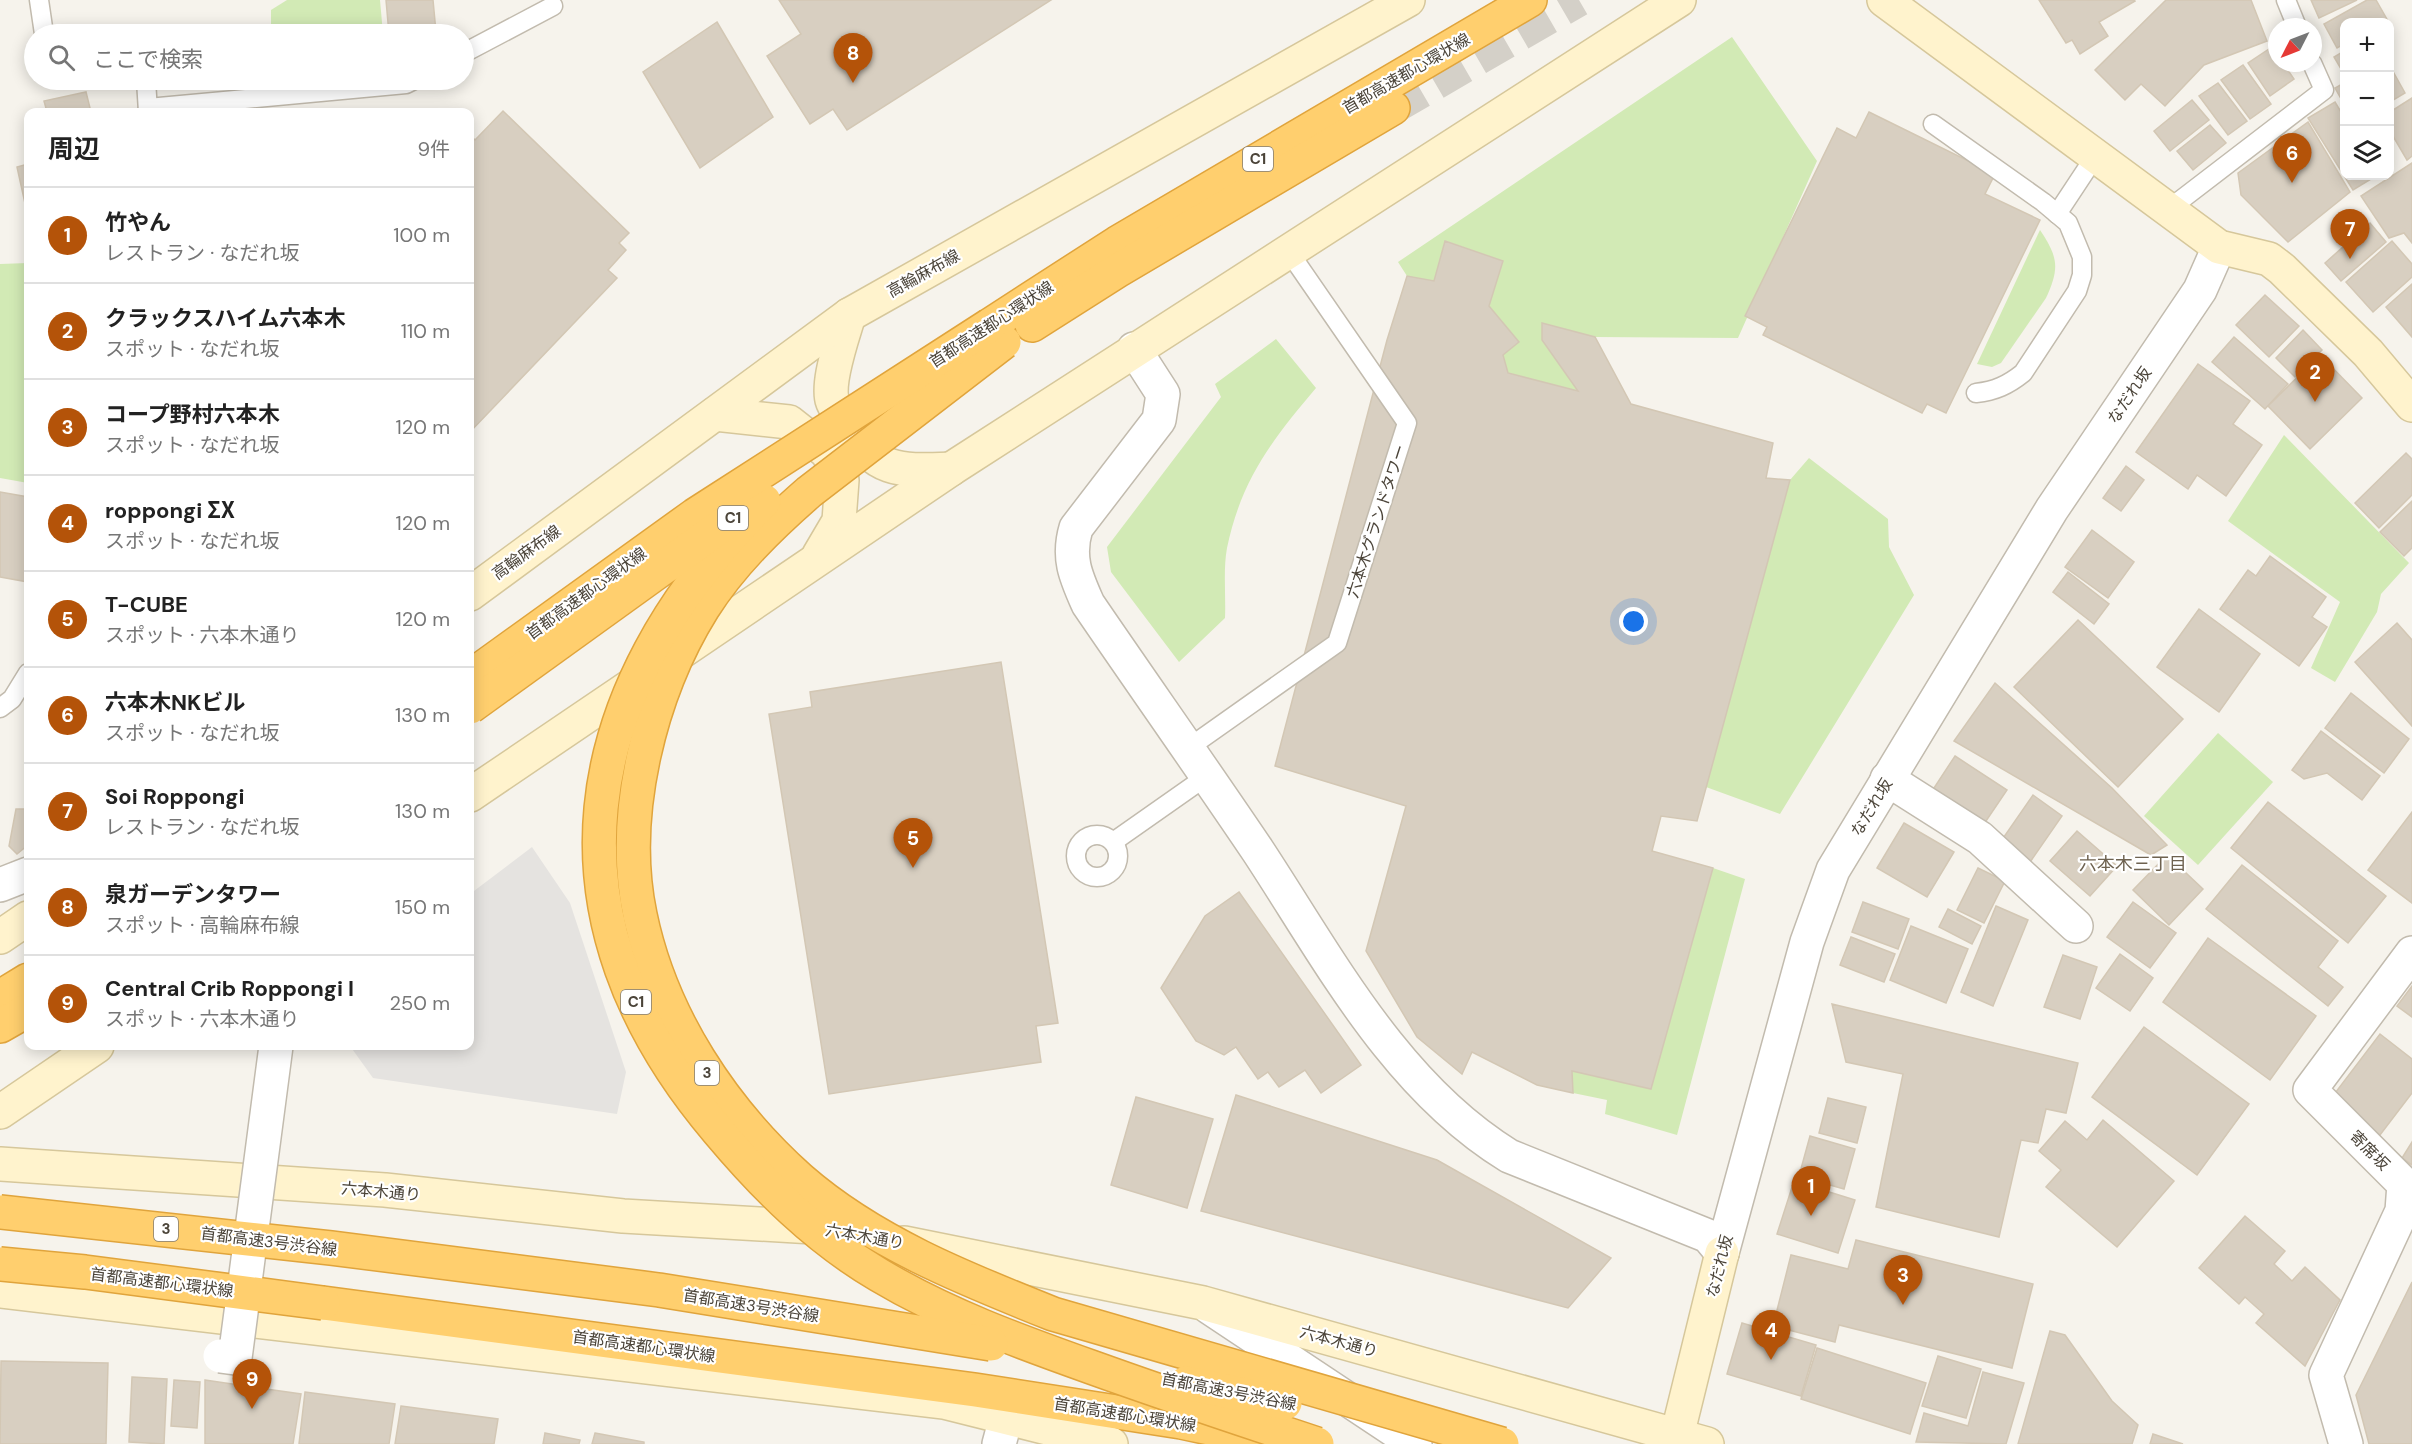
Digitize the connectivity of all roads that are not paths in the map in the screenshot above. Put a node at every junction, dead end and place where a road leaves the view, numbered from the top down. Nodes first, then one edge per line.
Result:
1 (39, 0) edge
2 (1408, 0) edge
3 (1530, 0) edge
4 (1679, 0) edge
5 (1884, 0) edge
6 (2286, 0) edge
7 (553, 6) dead end
8 (2293, 18) edge
9 (43, 24) edge
10 (474, 48) edge
11 (2316, 72) edge
12 (147, 90) edge
13 (346, 90) edge
14 (148, 108) edge
15 (168, 108) edge
16 (1393, 108) tunnel mouth
17 (1933, 124) dead end
18 (2096, 155) junction
19 (2169, 209) junction
20 (2057, 214) junction
21 (2219, 247) junction
22 (1289, 252) junction
23 (849, 315) junction
24 (997, 333) junction
25 (1134, 349) junction
26 (1976, 393) dead end
27 (2412, 405) edge
28 (715, 414) junction
29 (951, 469) junction
30 (818, 558) junction
31 (474, 591) edge
32 (711, 633) junction
33 (474, 674) edge
34 (24, 680) edge
35 (474, 704) edge
36 (0, 708) edge
37 (1187, 749) junction
38 (1207, 776) junction
39 (1887, 780) junction
40 (474, 792) edge
41 (1113, 842) dead end
42 (24, 876) edge
43 (0, 885) edge
44 (24, 921) edge
45 (2076, 926) dead end
46 (0, 937) edge
47 (2412, 953) edge
48 (24, 983) edge
49 (0, 997) edge
50 (24, 1012) edge
51 (0, 1026) edge
52 (91, 1050) edge
53 (275, 1050) edge
54 (0, 1112) edge
55 (0, 1164) edge
56 (0, 1212) edge
57 (828, 1228) junction
58 (1722, 1253) junction
59 (0, 1264) edge
60 (0, 1271) edge
61 (0, 1292) edge
62 (87, 1300) junction
63 (1203, 1303) junction
64 (220, 1356) dead end
65 (1003, 1431) edge
66 (1686, 1441) edge
67 (1111, 1444) edge
68 (1285, 1444) edge
69 (1317, 1444) edge
70 (1415, 1444) edge
71 (1495, 1444) edge
72 (1502, 1444) edge
73 (2346, 1444) edge

1 - 9 lane
2 - 23 main road, 高輪麻布線
3 - 24 highway, 首都高速都心環状線 / C1
4 - 22 main road
5 - 18 main road
6 - 8 lane
7 - 10 lane
11 - 19 lane
12 - 14 lane
13 - 15 lane
16 - 24 highway, 首都高速都心環状線 / C1
17 - 20 lane
18 - 19 main road
18 - 20 lane
19 - 21 main road
20 - 26 lane
21 - 27 main road
21 - 39 street, なだれ坂
22 - 25 main road
22 - 37 lane, 六本木グランドタワー
23 - 28 main road, 高輪麻布線
23 - 29 main road
24 - 33 highway, 首都高速都心環状線 / C1, bridge
24 - 35 highway, 首都高速都心環状線 / C1, bridge
24 - 69 highway, C1, bridge
24 - 72 highway, 3, bridge
25 - 29 main road
25 - 37 street
28 - 30 main road
28 - 31 main road, 高輪麻布線
29 - 30 main road
30 - 32 main road
32 - 40 main road
32 - 57 main road
34 - 36 lane
37 - 38 street
38 - 41 lane
38 - 58 street
39 - 45 street
39 - 58 street, なだれ坂
42 - 43 street
44 - 46 main road
47 - 73 street, 寄席坂
48 - 49 highway
50 - 51 highway
52 - 54 main road
53 - 64 street, bridge
55 - 57 main road, 六本木通り
56 - 71 highway, 首都高速3号渋谷線 / 3, bridge
57 - 63 main road, 六本木通り
58 - 66 main road, なだれ坂
59 - 68 highway, 首都高速都心環状線, bridge
60 - 62 main road
61 - 62 main road
62 - 65 main road
63 - 66 main road, 六本木通り
63 - 70 street
65 - 67 main road

